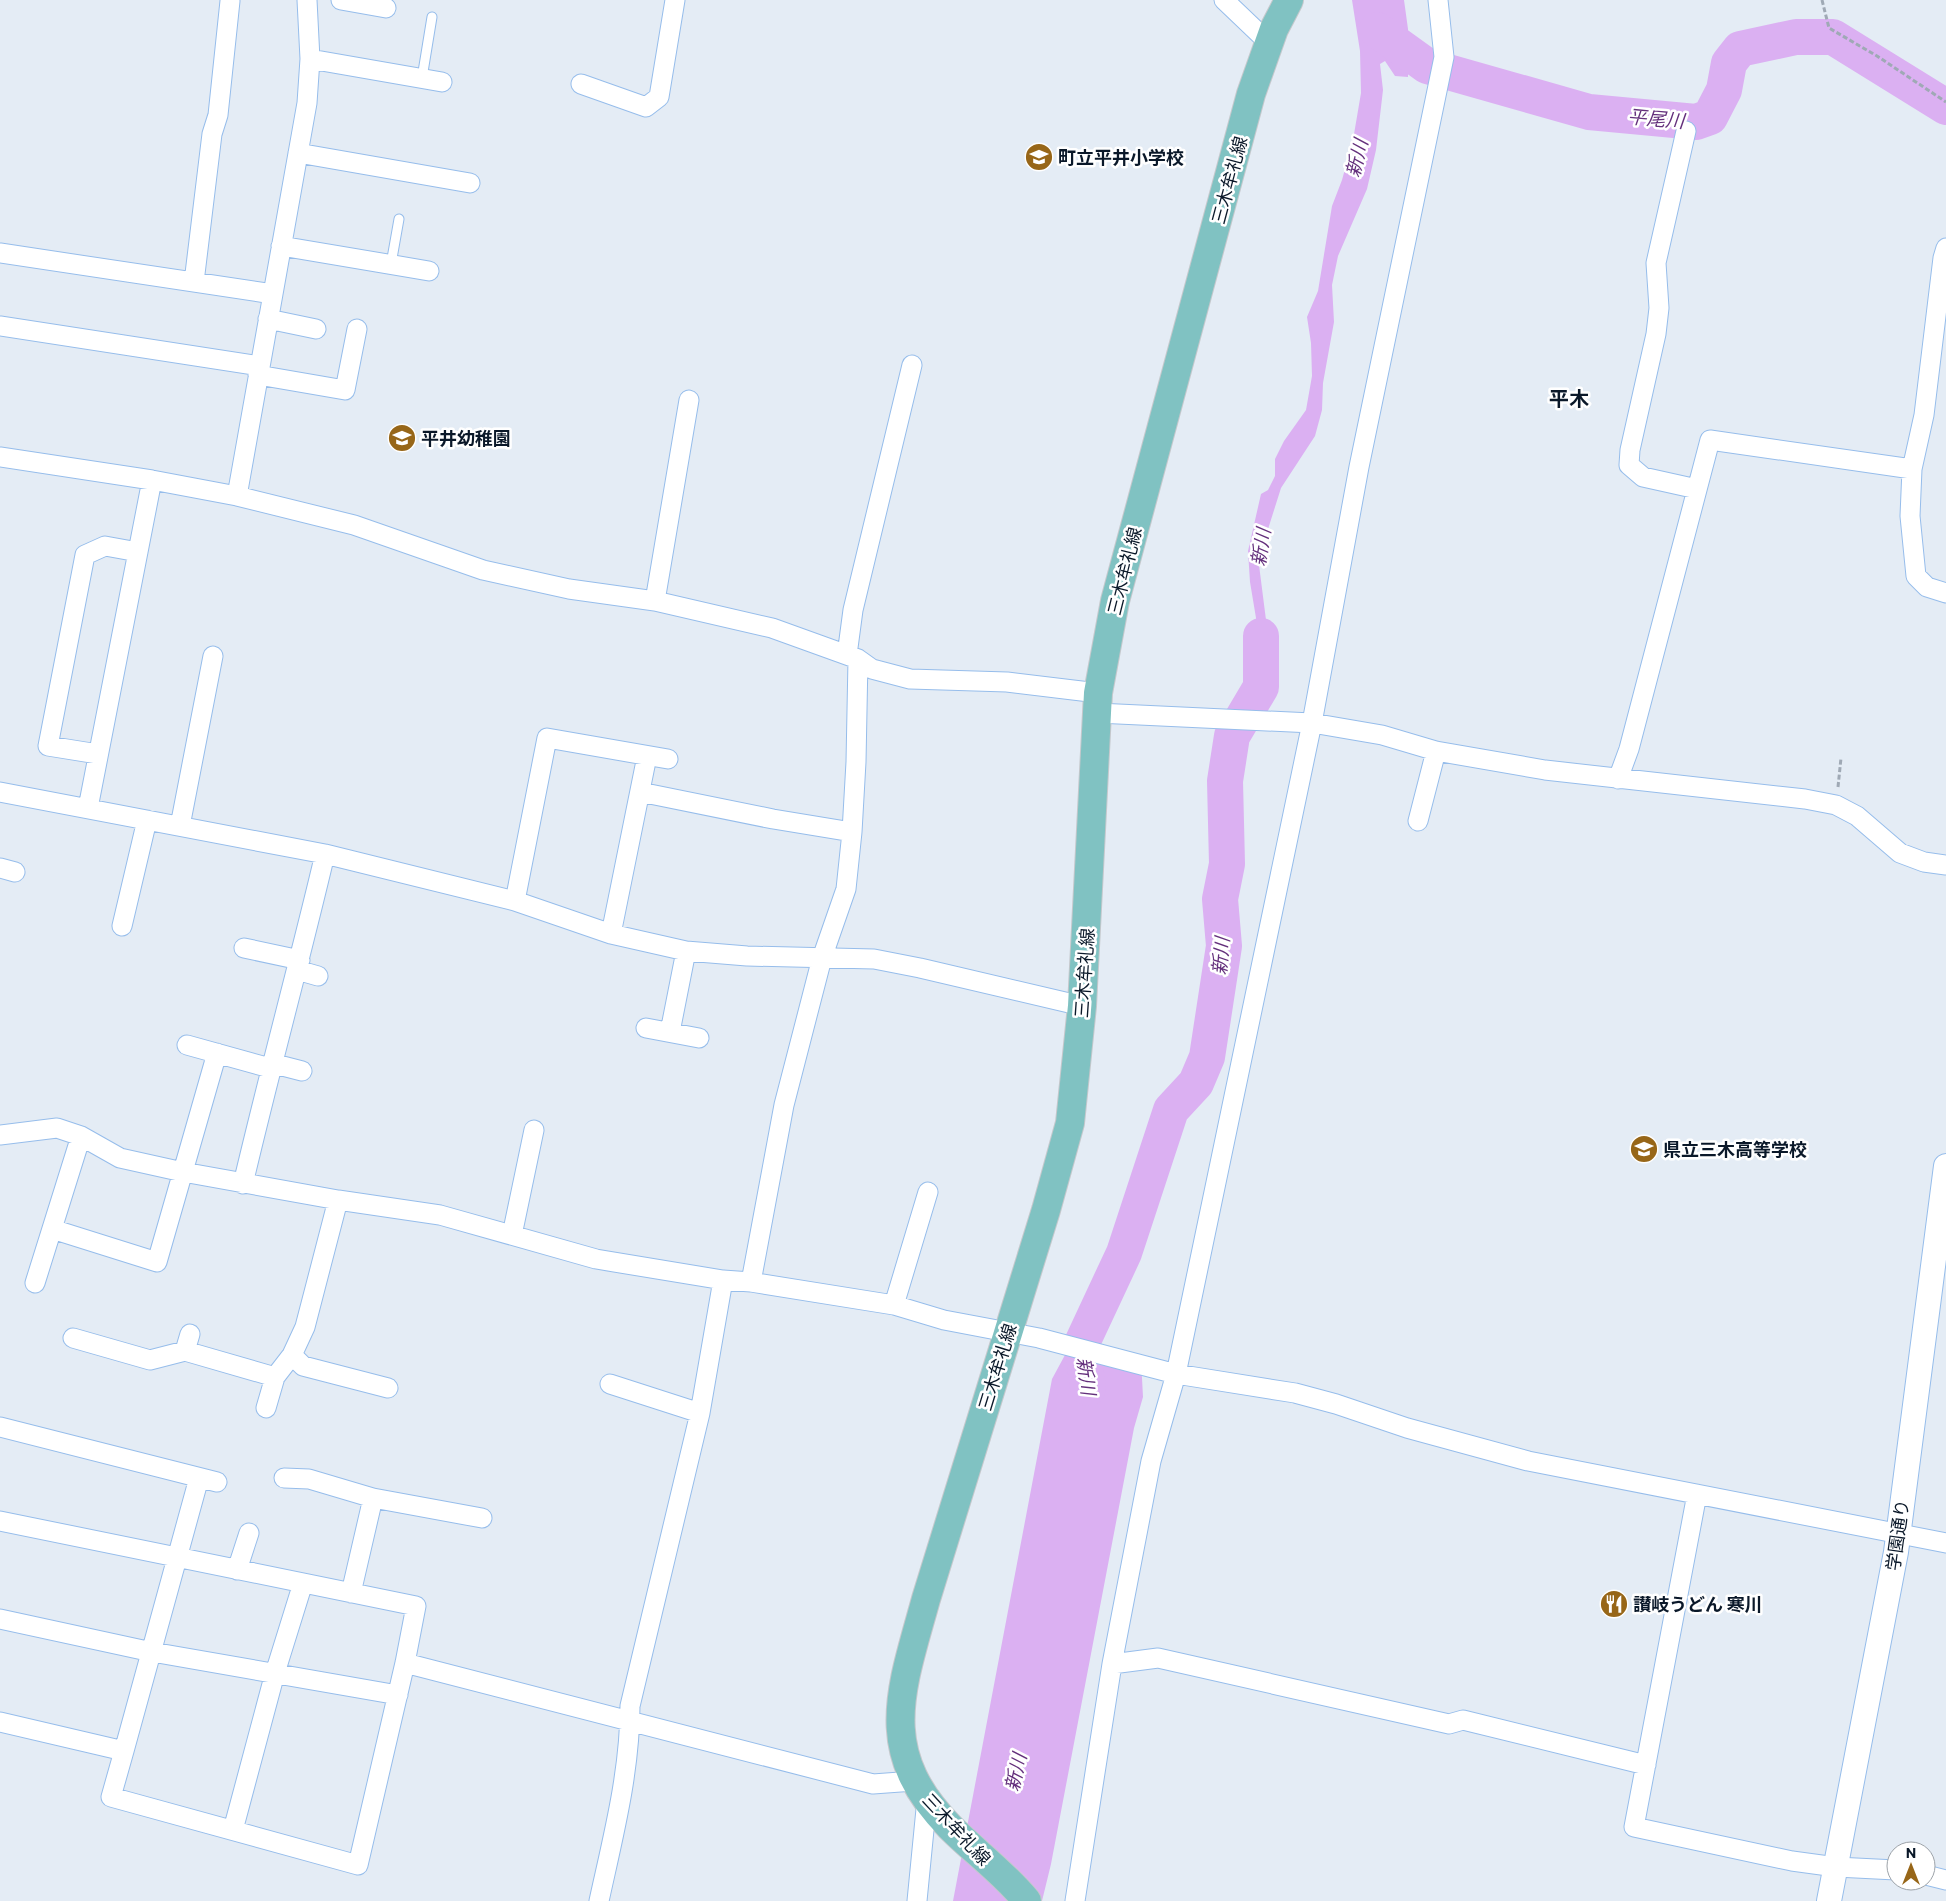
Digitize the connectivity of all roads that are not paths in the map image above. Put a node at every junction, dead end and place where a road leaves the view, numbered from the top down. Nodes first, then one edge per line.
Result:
1 (308, 0) edge
2 (341, 0) edge
3 (675, 0) edge
4 (1224, 0) edge
5 (1289, 0) edge
6 (1438, 0) edge
7 (230, 1) edge
8 (386, 8) dead end
9 (432, 17) dead end
10 (1272, 36) junction
11 (310, 58) junction
12 (422, 78) junction
13 (442, 82) dead end
14 (581, 84) dead end
15 (1686, 131) dead end
16 (298, 153) junction
17 (470, 183) dead end
18 (399, 219) dead end
19 (281, 246) junction
20 (1946, 248) edge
21 (0, 253) edge
22 (391, 264) junction
23 (429, 271) dead end
24 (194, 282) junction
25 (273, 294) junction
26 (268, 319) junction
27 (0, 326) edge
28 (316, 329) dead end
29 (356, 329) dead end
30 (912, 365) dead end
31 (259, 371) junction
32 (689, 400) dead end
33 (0, 457) edge
34 (1912, 470) junction
35 (152, 480) junction
36 (1697, 489) junction
37 (237, 496) junction
38 (138, 552) junction
39 (1946, 594) edge
40 (655, 601) junction
41 (213, 656) dead end
42 (852, 657) junction
43 (1097, 703) junction
44 (1304, 723) junction
45 (1436, 751) junction
46 (98, 754) junction
47 (647, 756) junction
48 (668, 760) dead end
49 (1618, 779) junction
50 (0, 792) edge
51 (640, 792) junction
52 (88, 808) junction
53 (147, 820) junction
54 (1418, 822) dead end
55 (180, 826) junction
56 (852, 832) junction
57 (325, 854) junction
58 (1946, 865) edge
59 (515, 901) junction
60 (122, 926) dead end
61 (611, 934) junction
62 (244, 948) dead end
63 (686, 952) junction
64 (822, 958) junction
65 (298, 965) junction
66 (318, 976) dead end
67 (1082, 1006) junction
68 (646, 1028) dead end
69 (670, 1032) junction
70 (699, 1038) dead end
71 (187, 1045) dead end
72 (217, 1053) junction
73 (271, 1066) junction
74 (302, 1071) dead end
75 (534, 1130) dead end
76 (0, 1135) edge
77 (81, 1136) junction
78 (1946, 1167) edge
79 (183, 1172) junction
80 (243, 1184) junction
81 (928, 1192) dead end
82 (338, 1200) junction
83 (52, 1229) junction
84 (512, 1235) junction
85 (1939, 1271) edge
86 (723, 1280) junction
87 (751, 1282) junction
88 (35, 1283) dead end
89 (894, 1305) junction
90 (1008, 1332) junction
91 (73, 1338) dead end
92 (292, 1355) junction
93 (1176, 1374) junction
94 (275, 1376) junction
95 (610, 1384) dead end
96 (388, 1388) dead end
97 (266, 1408) dead end
98 (700, 1413) junction
99 (0, 1427) edge
100 (284, 1478) dead end
101 (1697, 1494) junction
102 (373, 1498) junction
103 (482, 1518) dead end
104 (0, 1522) edge
105 (249, 1533) dead end
106 (1899, 1533) junction
107 (1946, 1543) edge
108 (178, 1557) junction
109 (237, 1570) junction
110 (303, 1583) junction
111 (351, 1593) junction
112 (0, 1619) edge
113 (152, 1652) junction
114 (405, 1663) junction
115 (1112, 1664) junction
116 (275, 1673) junction
117 (398, 1694) junction
118 (0, 1722) edge
119 (630, 1722) junction
120 (124, 1752) junction
121 (1646, 1765) junction
122 (920, 1790) junction
123 (233, 1830) junction
124 (1836, 1867) junction
125 (1886, 1870) edge
126 (599, 1901) edge
127 (917, 1901) edge
128 (1027, 1901) edge
129 (1075, 1901) edge
130 (1829, 1901) edge

1 - 11 street
2 - 8 street
3 - 14 street
4 - 10 street
5 - 10 main road, 三木牟礼線
6 - 44 street
7 - 24 street
9 - 12 lane
10 - 43 main road, 三木牟礼線
11 - 12 street
11 - 16 street
12 - 13 street
15 - 36 street
16 - 17 street
16 - 19 street
18 - 22 lane
19 - 22 street
19 - 25 street
20 - 34 street
21 - 24 street
22 - 23 street
24 - 25 street
25 - 26 street
26 - 28 street
26 - 31 street
27 - 31 street
29 - 31 street
30 - 42 street
31 - 37 street
32 - 40 street
33 - 35 street
34 - 36 street
34 - 39 street
35 - 37 street
35 - 38 street
36 - 49 street
37 - 40 street
38 - 46 street
38 - 46 street
40 - 42 street
41 - 55 street
42 - 43 street
42 - 56 street
43 - 44 street
43 - 67 main road, 三木牟礼線
44 - 45 street
44 - 93 street
45 - 49 street
45 - 54 street
46 - 52 street
47 - 48 street
47 - 51 street
47 - 59 street
49 - 58 street
50 - 52 street
51 - 56 street
51 - 61 street
52 - 53 street
53 - 55 street
53 - 60 street
55 - 57 street
56 - 64 street
57 - 59 street
57 - 65 street
59 - 61 street
61 - 63 street
62 - 65 street
63 - 64 street
63 - 69 street
64 - 67 street
64 - 87 street
65 - 66 street
65 - 73 street
67 - 90 main road, 三木牟礼線
68 - 69 street
69 - 70 street
71 - 72 street
72 - 73 street
72 - 79 street
73 - 74 street
73 - 80 street
75 - 84 street
76 - 77 street
77 - 79 street
77 - 83 street
78 - 85 street, 学園通り
79 - 80 street
79 - 83 street
80 - 82 street
81 - 89 street
82 - 84 street
82 - 92 street
83 - 88 street
84 - 86 street
85 - 106 street, 学園通り
86 - 87 street
86 - 98 street
87 - 89 street
89 - 90 street
90 - 93 street
90 - 122 main road, 三木牟礼線
91 - 94 street
92 - 94 street
92 - 96 street
93 - 101 street
93 - 115 street
94 - 97 street
95 - 98 street
98 - 119 street
99 - 108 street
100 - 102 street
101 - 106 street
101 - 121 street
102 - 103 street
102 - 111 street
104 - 108 street
105 - 109 street
106 - 107 street
106 - 124 street, 学園通り
108 - 109 street
108 - 113 street
109 - 110 street
110 - 111 street
110 - 116 street
111 - 114 street
112 - 113 street
113 - 116 street
113 - 120 street
114 - 117 street
114 - 119 street
115 - 121 street
115 - 129 street
116 - 117 street
116 - 123 street
117 - 123 street
118 - 120 street
119 - 122 street
119 - 126 street
120 - 123 street
121 - 124 street
122 - 127 street
122 - 128 main road, 三木牟礼線
124 - 125 street
124 - 130 street, 学園通り

